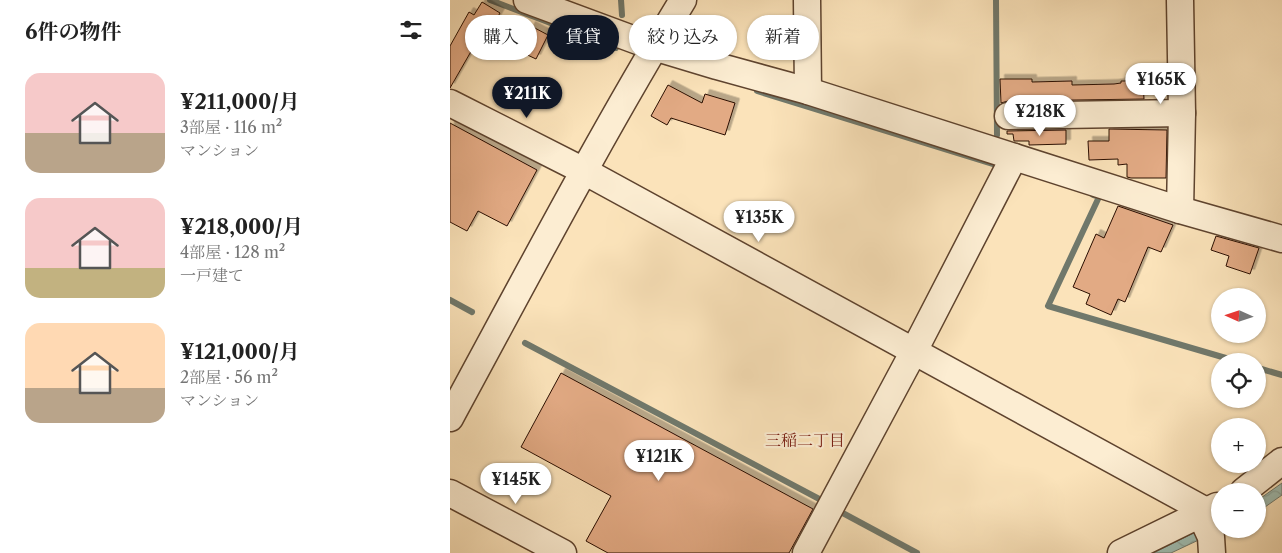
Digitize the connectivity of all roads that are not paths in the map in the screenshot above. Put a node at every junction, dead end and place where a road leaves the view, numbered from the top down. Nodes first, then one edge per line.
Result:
1 (527, 0) edge
2 (682, 0) edge
3 (807, 0) edge
4 (1180, 0) edge
5 (673, 15) edge
6 (629, 38) edge
7 (647, 60) edge
8 (697, 60) edge
9 (808, 91) junction
10 (450, 103) edge
11 (1182, 113) junction
12 (1008, 116) dead end
13 (1014, 157) junction
14 (584, 171) junction
15 (1180, 210) junction
16 (1282, 239) edge
17 (914, 351) junction
18 (450, 418) edge
19 (1282, 461) edge
20 (1254, 483) edge
21 (450, 493) edge
22 (1209, 510) edge
23 (1211, 545) edge
24 (563, 553) edge
25 (806, 553) edge
26 (1121, 553) edge

1 - 6 street
2 - 5 street
3 - 9 street
4 - 11 street
7 - 14 street
8 - 9 street
9 - 13 street
10 - 14 street
11 - 12 street
11 - 15 street
13 - 15 street
13 - 17 street
14 - 17 street
14 - 18 street
15 - 16 street
17 - 22 street
17 - 25 street
19 - 20 street
21 - 24 street
22 - 23 street
22 - 26 street

